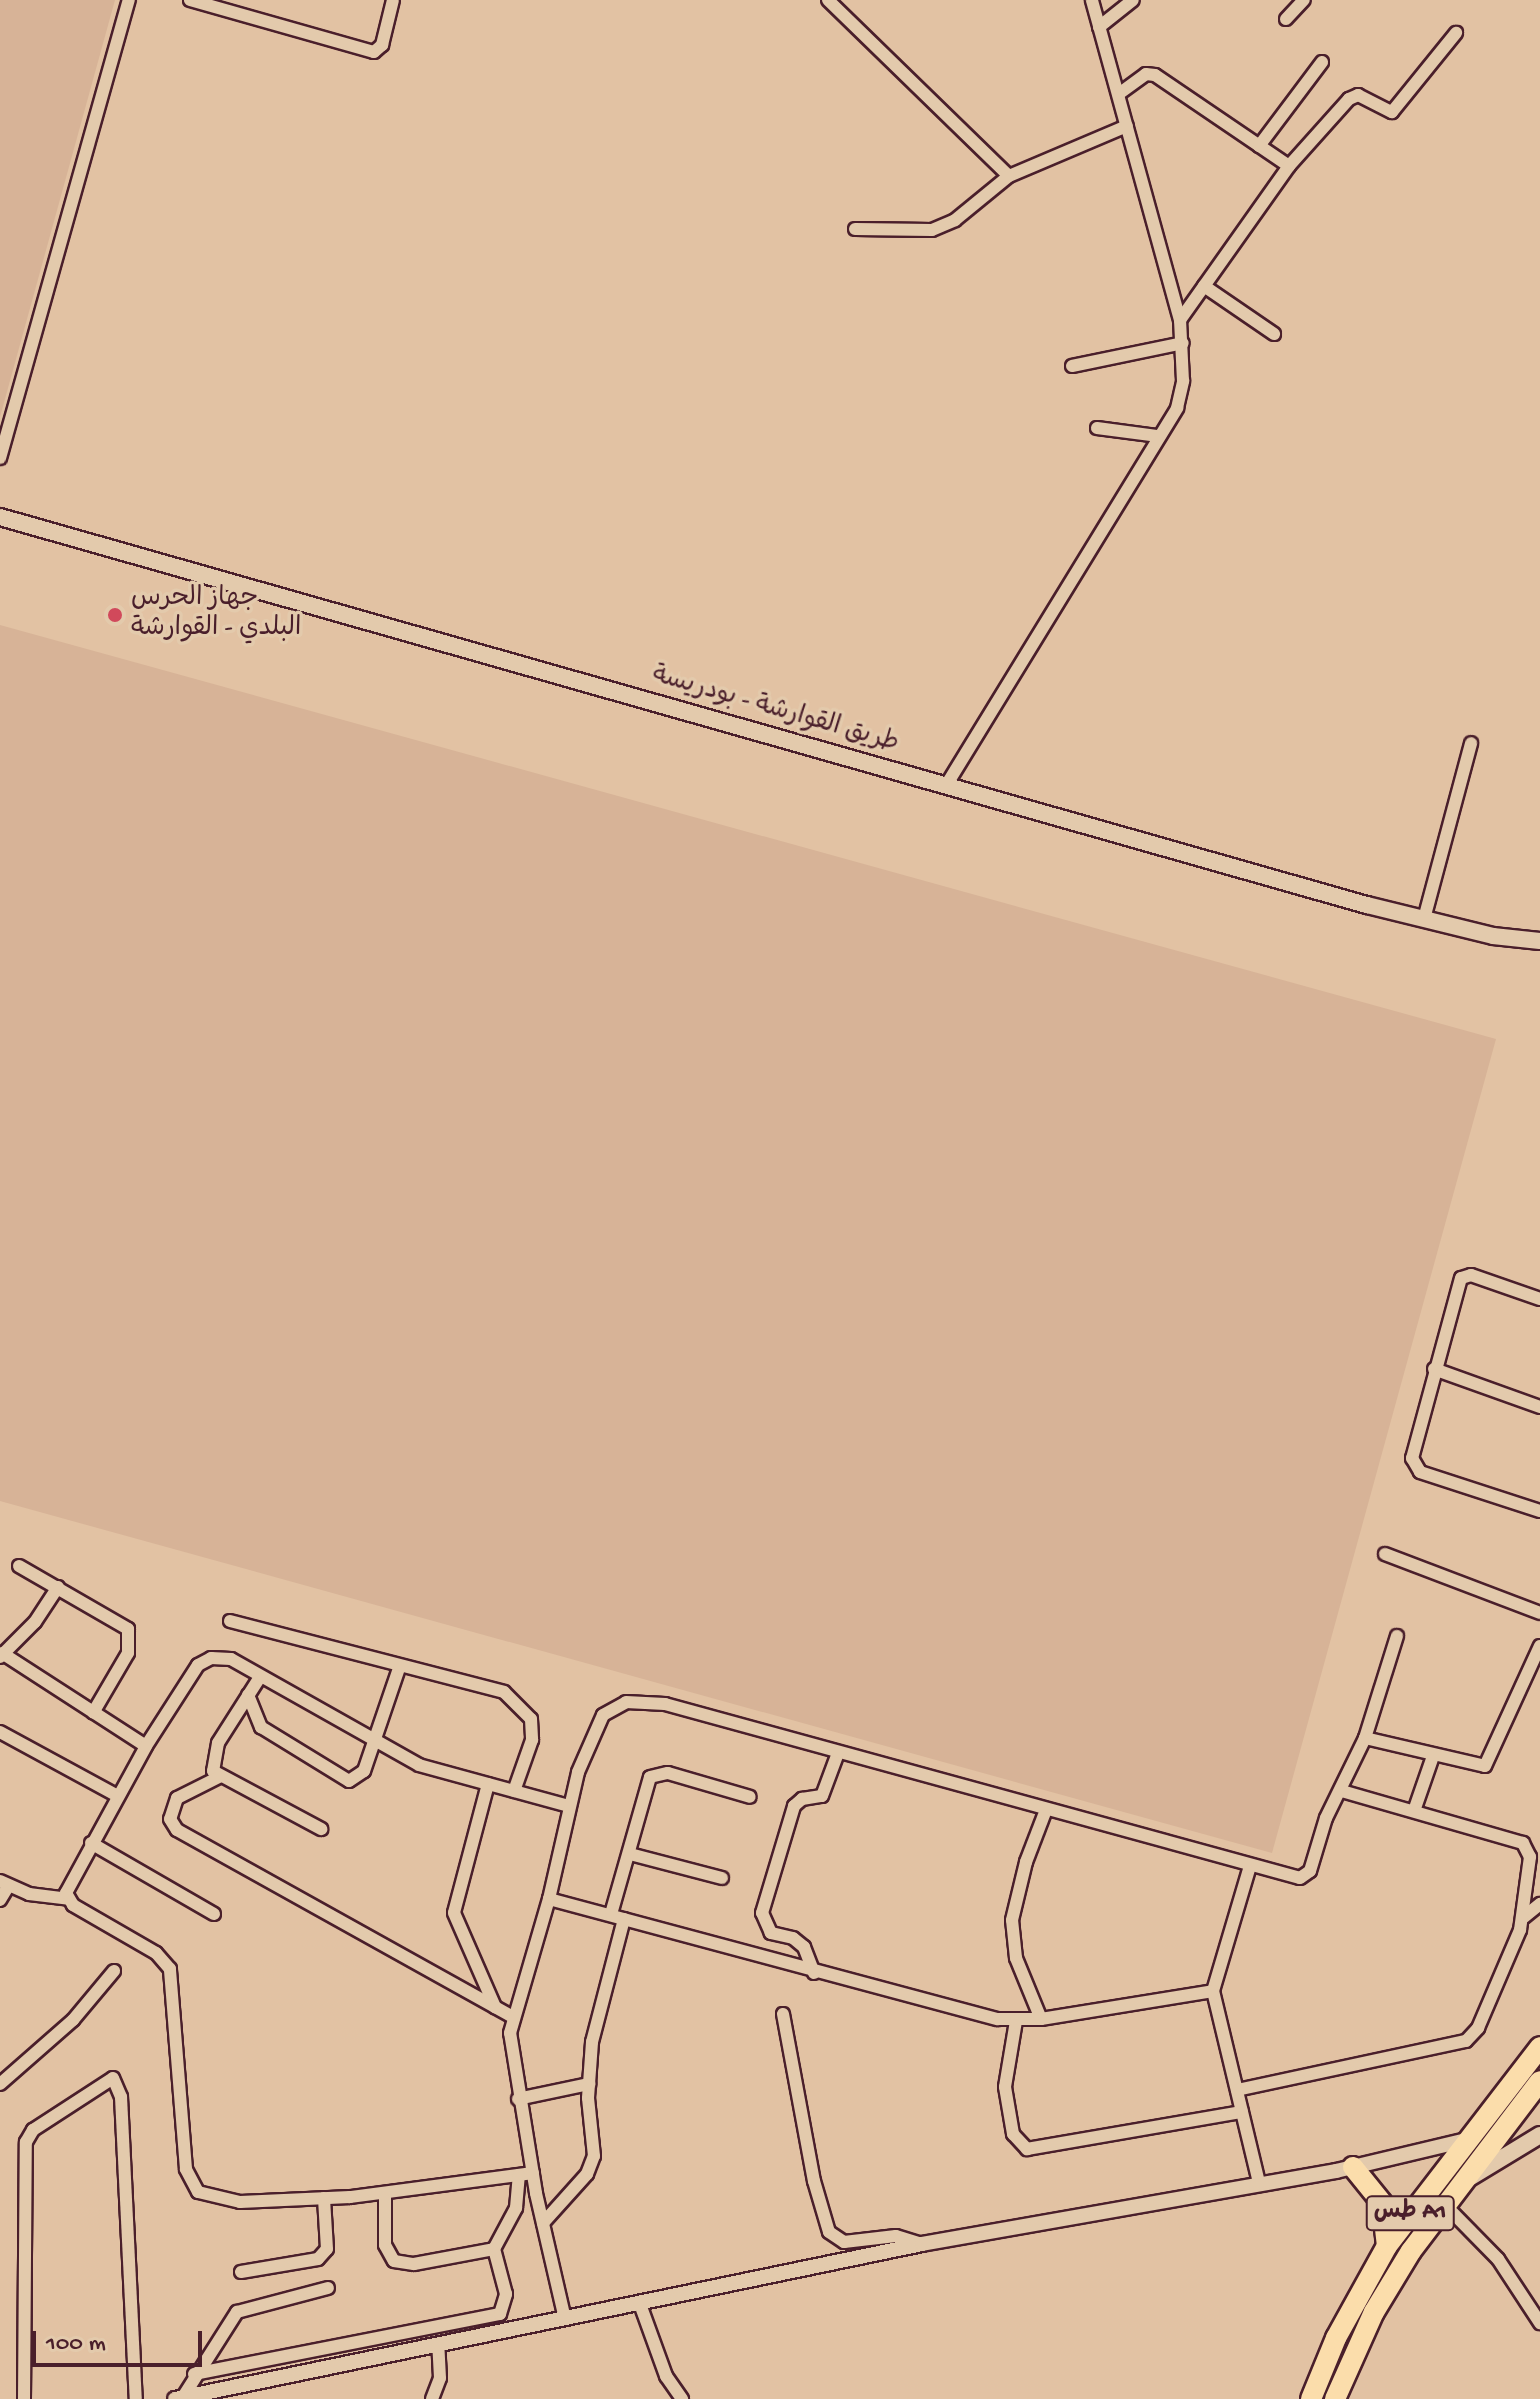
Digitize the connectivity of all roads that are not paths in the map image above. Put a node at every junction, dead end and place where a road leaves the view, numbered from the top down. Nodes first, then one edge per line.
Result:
1 (129, 0) edge
2 (190, 0) edge
3 (393, 0) edge
4 (828, 0) edge
5 (1092, 0) edge
6 (1133, 0) edge
7 (1304, 0) edge
8 (1286, 19) dead end
9 (1099, 27) junction
10 (1456, 33) dead end
11 (1322, 62) dead end
12 (1120, 93) junction
13 (1127, 126) junction
14 (1259, 146) junction
15 (1289, 166) junction
16 (1009, 176) junction
17 (855, 229) dead end
18 (1204, 286) junction
19 (1180, 320) junction
20 (1274, 334) dead end
21 (1183, 343) junction
22 (1072, 366) dead end
23 (1097, 428) dead end
24 (1158, 436) junction
25 (0, 458) edge
26 (0, 517) edge
27 (1471, 743) dead end
28 (947, 784) junction
29 (1424, 919) junction
30 (1540, 941) edge
31 (1540, 1299) edge
32 (1434, 1369) junction
33 (1540, 1407) edge
34 (1540, 1511) edge
35 (1385, 1554) dead end
36 (19, 1566) dead end
37 (58, 1587) junction
38 (1540, 1613) edge
39 (230, 1621) dead end
40 (1397, 1636) dead end
41 (1540, 1646) edge
42 (1, 1655) edge
43 (399, 1668) junction
44 (260, 1677) junction
45 (1535, 1678) edge
46 (248, 1695) junction
47 (93, 1713) junction
48 (0, 1732) edge
49 (1365, 1738) junction
50 (373, 1739) junction
51 (146, 1746) junction
52 (838, 1753) junction
53 (1433, 1756) junction
54 (219, 1777) junction
55 (488, 1784) junction
56 (514, 1791) junction
57 (1342, 1791) junction
58 (118, 1796) junction
59 (750, 1797) dead end
60 (569, 1806) junction
61 (1046, 1810) junction
62 (1414, 1811) junction
63 (321, 1829) dead end
64 (91, 1843) junction
65 (630, 1854) junction
66 (1250, 1866) junction
67 (722, 1878) dead end
68 (4, 1883) edge
69 (67, 1899) junction
70 (549, 1899) junction
71 (0, 1900) edge
72 (1540, 1904) edge
73 (214, 1914) dead end
74 (618, 1917) junction
75 (1524, 1917) junction
76 (114, 1971) dead end
77 (814, 1973) junction
78 (1213, 1991) junction
79 (495, 2007) junction
80 (783, 2014) dead end
81 (513, 2017) junction
82 (1041, 2019) junction
83 (1016, 2021) junction
84 (1540, 2047) edge
85 (0, 2084) edge
86 (589, 2084) junction
87 (1237, 2090) junction
88 (1538, 2091) edge
89 (518, 2099) junction
90 (1242, 2112) junction
91 (1540, 2135) edge
92 (1466, 2140) junction
93 (1353, 2167) junction
94 (533, 2173) junction
95 (519, 2175) junction
96 (1466, 2181) junction
97 (1259, 2182) junction
98 (385, 2194) junction
99 (324, 2198) junction
100 (1444, 2204) junction
101 (543, 2223) junction
102 (922, 2244) junction
103 (1387, 2246) junction
104 (494, 2249) junction
105 (241, 2272) dead end
106 (328, 2288) dead end
107 (640, 2304) junction
108 (565, 2319) junction
109 (1540, 2323) edge
110 (438, 2344) junction
111 (332, 2349) junction
112 (335, 2365) junction
113 (194, 2374) junction
114 (179, 2398) edge
115 (24, 2399) edge
116 (136, 2399) edge
117 (432, 2399) edge
118 (682, 2399) edge
119 (1311, 2399) edge
120 (1335, 2399) edge

1 - 25 street
2 - 3 street
4 - 16 street
5 - 9 street
6 - 9 street
7 - 8 street
9 - 12 street
10 - 15 street
11 - 14 street
12 - 13 street
12 - 14 street
13 - 16 street
13 - 19 street
14 - 15 street
15 - 18 street
16 - 17 street
18 - 19 street
18 - 20 street
19 - 21 street
21 - 22 street
21 - 24 street
23 - 24 street
24 - 28 street
26 - 28 main road, طريق القوارشة - بودريسة
27 - 29 street
28 - 29 main road, طريق القوارشة - بودريسة
29 - 30 main road, طريق القوارشة - بودريسة
31 - 32 street
32 - 33 street
32 - 34 street
35 - 38 street
36 - 37 street
37 - 42 street
37 - 47 street
39 - 43 street
40 - 49 street
41 - 45 street
42 - 47 street
43 - 50 street
43 - 56 street
44 - 46 street
44 - 50 street
44 - 51 street
45 - 53 street
46 - 50 street
46 - 54 street
47 - 51 street
48 - 58 street
49 - 53 street
49 - 57 street
50 - 55 street
51 - 58 street
52 - 60 street
52 - 61 street
52 - 77 street
53 - 62 street
54 - 63 street
54 - 79 street
55 - 56 street
55 - 79 street
56 - 60 street
57 - 62 street
57 - 66 street
58 - 64 street
59 - 65 street
60 - 70 street
61 - 66 street
61 - 82 street
62 - 75 street
64 - 69 street
64 - 73 street
65 - 67 street
65 - 74 street
66 - 78 street
68 - 69 street
68 - 71 street
69 - 99 street
70 - 74 street
70 - 81 street
72 - 75 street
74 - 77 street
74 - 86 street
75 - 87 street
76 - 85 street
77 - 83 street
78 - 82 street
78 - 87 street
79 - 81 street
80 - 102 street
81 - 89 street
82 - 83 street
83 - 90 street
84 - 92 highway, طس A1
86 - 89 street
86 - 101 street
87 - 90 street
88 - 96 highway, طس A1
89 - 94 street
90 - 97 street
91 - 96 main road
92 - 93 street
92 - 103 highway, طس A1
93 - 97 street
93 - 103 highway
94 - 95 street
94 - 101 street
95 - 98 street
95 - 104 street
96 - 100 highway, طس A1
97 - 102 street
98 - 99 street
98 - 104 street
99 - 105 street
100 - 109 street
100 - 120 highway, طس A1
101 - 108 street
102 - 107 street
103 - 119 highway, طس A1
104 - 111 street
106 - 113 street
107 - 108 street
107 - 118 street
108 - 110 street
110 - 112 street
110 - 117 street
111 - 112 street
111 - 113 street
112 - 114 street
113 - 114 street
115 - 116 street

